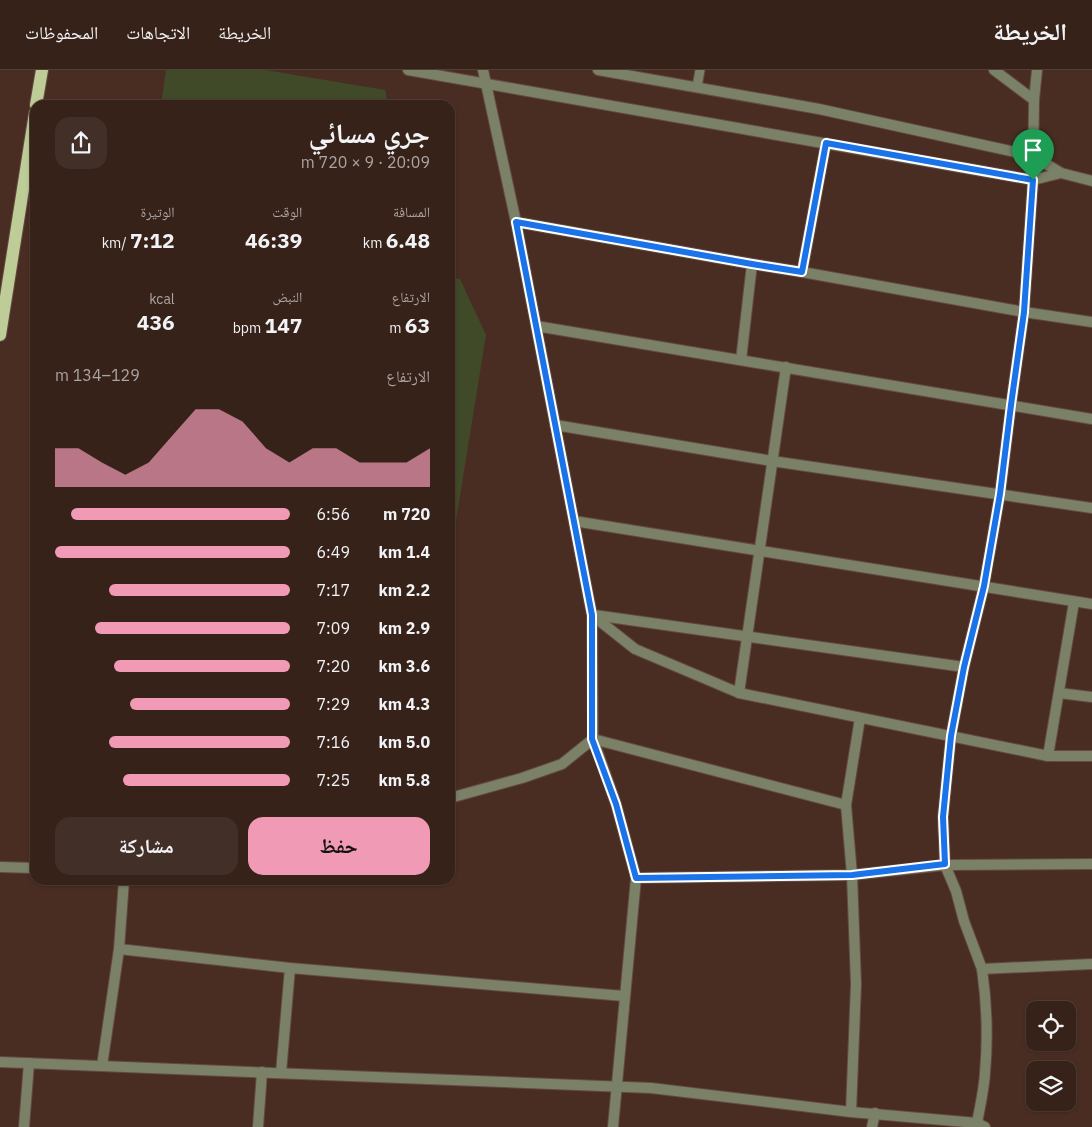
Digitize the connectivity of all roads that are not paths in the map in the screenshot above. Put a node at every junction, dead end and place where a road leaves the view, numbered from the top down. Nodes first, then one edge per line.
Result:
1 (42, 70) edge
2 (408, 70) edge
3 (483, 70) edge
4 (598, 70) edge
5 (700, 70) edge
6 (994, 70) edge
7 (1037, 70) edge
8 (486, 84) junction
9 (697, 88) junction
10 (37, 100) edge
11 (1034, 100) junction
12 (826, 143) junction
13 (30, 145) edge
14 (1033, 156) junction
15 (1060, 174) junction
16 (1033, 180) junction
17 (1092, 181) edge
18 (516, 222) junction
19 (752, 264) junction
20 (802, 272) junction
21 (1024, 312) junction
22 (1092, 322) edge
23 (536, 326) junction
24 (0, 335) edge
25 (741, 360) junction
26 (786, 367) junction
27 (1011, 405) junction
28 (1092, 419) edge
29 (555, 425) junction
30 (772, 461) junction
31 (1000, 494) junction
32 (1092, 508) edge
33 (574, 521) junction
34 (759, 550) junction
35 (984, 586) junction
36 (1074, 602) junction
37 (1092, 604) edge
38 (592, 615) junction
39 (746, 638) junction
40 (964, 667) junction
41 (1059, 693) junction
42 (739, 694) junction
43 (1092, 697) edge
44 (860, 718) junction
45 (951, 736) junction
46 (592, 739) junction
47 (1048, 756) junction
48 (1092, 756) edge
49 (455, 797) edge
50 (846, 805) junction
51 (945, 864) junction
52 (1092, 864) edge
53 (0, 867) edge
54 (30, 868) edge
55 (852, 875) junction
56 (636, 878) junction
57 (124, 885) edge
58 (120, 949) junction
59 (1092, 964) edge
60 (290, 968) junction
61 (982, 969) junction
62 (624, 996) junction
63 (0, 1062) edge
64 (29, 1063) junction
65 (102, 1066) junction
66 (262, 1072) junction
67 (282, 1073) junction
68 (617, 1086) junction
69 (851, 1112) junction
70 (875, 1113) junction
71 (981, 1125) edge
72 (24, 1127) edge
73 (258, 1127) edge
74 (613, 1127) edge
75 (872, 1127) edge

1 - 10 main road
2 - 8 street
3 - 8 street
4 - 9 street
5 - 9 lane
6 - 11 street
7 - 11 street
8 - 12 street
8 - 18 street
9 - 14 street
11 - 14 street
12 - 16 street
12 - 20 street
13 - 24 main road
14 - 15 street
14 - 16 street
15 - 16 street
15 - 17 street
16 - 21 street
18 - 19 street
18 - 23 street
19 - 20 street
19 - 25 street
20 - 21 street
21 - 22 street
21 - 27 street
23 - 25 street
23 - 29 street
25 - 26 street
26 - 27 street
26 - 30 street
27 - 28 street
27 - 31 street
29 - 30 street
29 - 33 street
30 - 31 street
30 - 34 street
31 - 32 street
31 - 35 street
33 - 34 street
33 - 38 street
34 - 35 street
34 - 39 street
35 - 36 street
35 - 40 street
36 - 37 street
36 - 41 street
38 - 39 street
38 - 42 street
38 - 46 street
39 - 40 street
39 - 42 street
40 - 45 street
41 - 43 street
41 - 47 street
42 - 44 street
44 - 45 street
44 - 50 street
45 - 47 street
45 - 51 street
46 - 49 street
46 - 50 street
46 - 56 street
47 - 48 street
50 - 55 street
51 - 52 street
51 - 55 street
51 - 61 street
53 - 54 street
55 - 56 street
55 - 69 street
56 - 62 street
57 - 58 street
58 - 60 street
58 - 65 street
59 - 61 street
60 - 62 street
60 - 67 street
61 - 71 street
62 - 68 street
63 - 64 street
64 - 65 street
64 - 72 street
65 - 66 street
66 - 67 street
66 - 73 street
67 - 68 street
68 - 69 street
68 - 74 street
69 - 70 street
70 - 71 street
70 - 75 street

